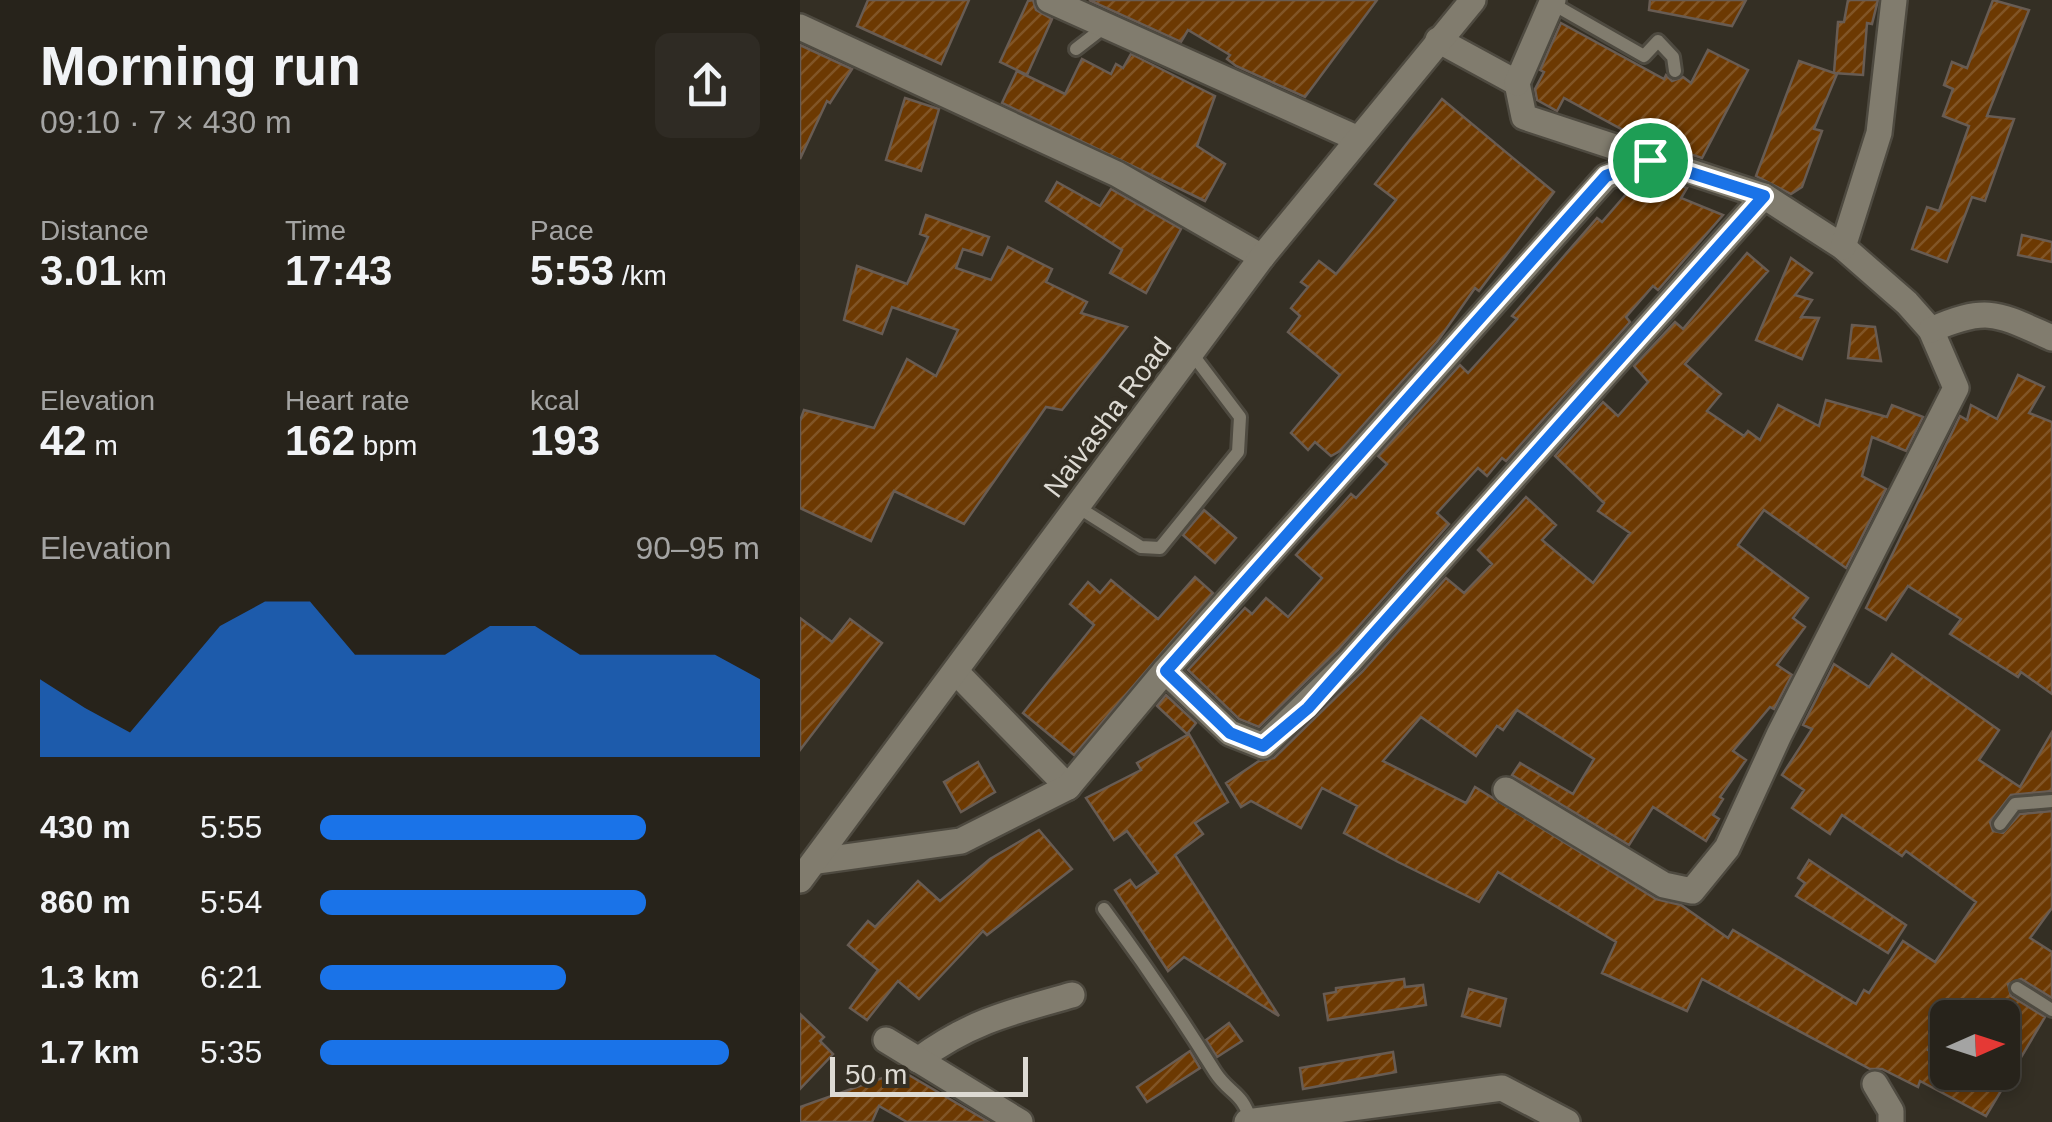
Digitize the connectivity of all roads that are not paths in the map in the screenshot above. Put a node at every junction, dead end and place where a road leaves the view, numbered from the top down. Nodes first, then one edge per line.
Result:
1 (1049, 0) edge
2 (1473, 0) edge
3 (1894, 0) edge
4 (1553, 2) edge
5 (800, 27) edge
6 (1103, 28) junction
7 (1438, 40) junction
8 (1076, 49) dead end
9 (1675, 71) dead end
10 (1517, 84) junction
11 (1356, 138) junction
12 (1650, 160) junction
13 (1764, 196) junction
14 (1843, 247) junction
15 (1262, 257) junction
16 (1931, 330) junction
17 (2052, 338) edge
18 (1193, 355) junction
19 (1076, 506) junction
20 (1166, 671) junction
21 (956, 672) junction
22 (1068, 787) junction
23 (1506, 790) dead end
24 (2052, 801) edge
25 (2000, 824) dead end
26 (808, 871) edge
27 (1104, 910) dead end
28 (2017, 988) dead end
29 (1072, 996) dead end
30 (2052, 1010) edge
31 (886, 1040) dead end
32 (918, 1060) junction
33 (1875, 1084) dead end
34 (1020, 1122) edge
35 (1249, 1122) edge
36 (1567, 1122) edge
37 (1891, 1122) edge

1 - 6 street
2 - 7 street, Naivasha Road
3 - 14 street
4 - 9 lane
4 - 10 street
5 - 15 street
6 - 8 lane
6 - 11 street
7 - 10 street
7 - 11 street, Naivasha Road
10 - 12 street
11 - 15 street, Naivasha Road
12 - 13 street
12 - 20 street
13 - 14 street
13 - 20 street
14 - 16 street
15 - 18 street, Naivasha Road
16 - 17 street
16 - 23 street
18 - 19 street, Naivasha Road
18 - 19 lane
19 - 21 street, Naivasha Road
20 - 22 street
21 - 22 street
21 - 26 street, Naivasha Road
22 - 26 street
24 - 25 lane
27 - 35 lane
28 - 30 lane
29 - 32 street
31 - 32 street
32 - 34 street
33 - 37 street
35 - 36 street

